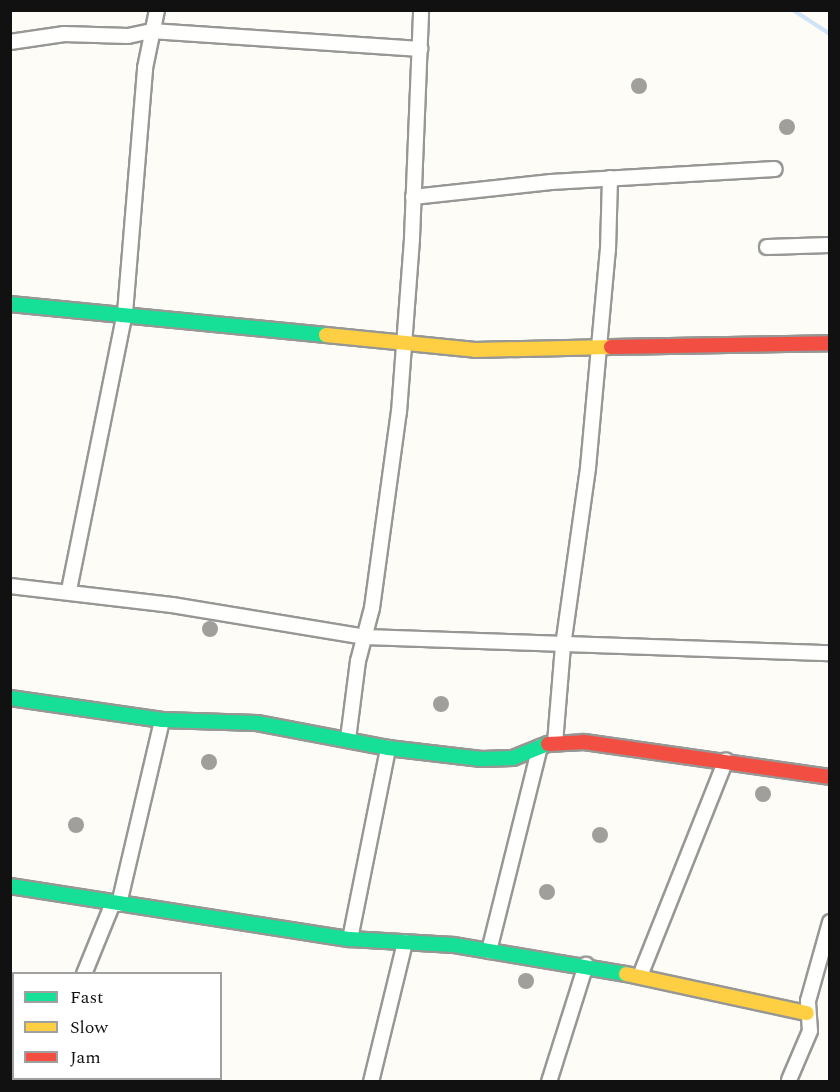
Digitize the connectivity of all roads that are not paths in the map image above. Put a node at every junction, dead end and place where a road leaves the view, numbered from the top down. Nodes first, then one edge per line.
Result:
1 (157, 10) edge
2 (421, 10) edge
3 (151, 31) junction
4 (10, 42) edge
5 (420, 49) junction
6 (775, 169) dead end
7 (610, 178) junction
8 (413, 197) junction
9 (830, 245) edge
10 (767, 247) dead end
11 (10, 304) edge
12 (125, 313) junction
13 (830, 343) edge
14 (403, 345) junction
15 (597, 349) junction
16 (10, 586) edge
17 (69, 590) junction
18 (365, 637) junction
19 (563, 646) junction
20 (830, 652) edge
21 (10, 698) edge
22 (162, 720) junction
23 (348, 739) junction
24 (555, 743) junction
25 (540, 747) junction
26 (388, 748) junction
27 (726, 760) junction
28 (830, 777) edge
29 (10, 886) edge
30 (116, 904) junction
31 (830, 922) edge
32 (350, 939) junction
33 (405, 942) junction
34 (489, 951) junction
35 (586, 965) junction
36 (85, 972) edge
37 (640, 976) junction
38 (807, 1013) junction
39 (789, 1080) dead end
40 (371, 1082) edge
41 (549, 1082) edge

1 - 3 street
2 - 5 street
3 - 4 street
3 - 5 street
3 - 12 street
5 - 8 street
6 - 7 street
7 - 8 street
7 - 15 street
8 - 14 street
9 - 10 street
11 - 12 street
12 - 14 street
12 - 17 street
13 - 15 street
14 - 15 street
14 - 18 street
15 - 19 street
16 - 17 street
17 - 18 street
18 - 19 street
18 - 23 street
19 - 20 street
19 - 24 street
21 - 22 street
22 - 23 street
22 - 30 street
23 - 26 street
24 - 25 street
24 - 27 street
25 - 26 street
25 - 34 street
26 - 32 street
27 - 28 street
27 - 37 street
29 - 30 street
30 - 32 street
30 - 36 street
31 - 38 street
32 - 33 street
33 - 34 street
33 - 40 street
34 - 35 street
35 - 37 street
35 - 41 street
37 - 38 street
38 - 39 street

